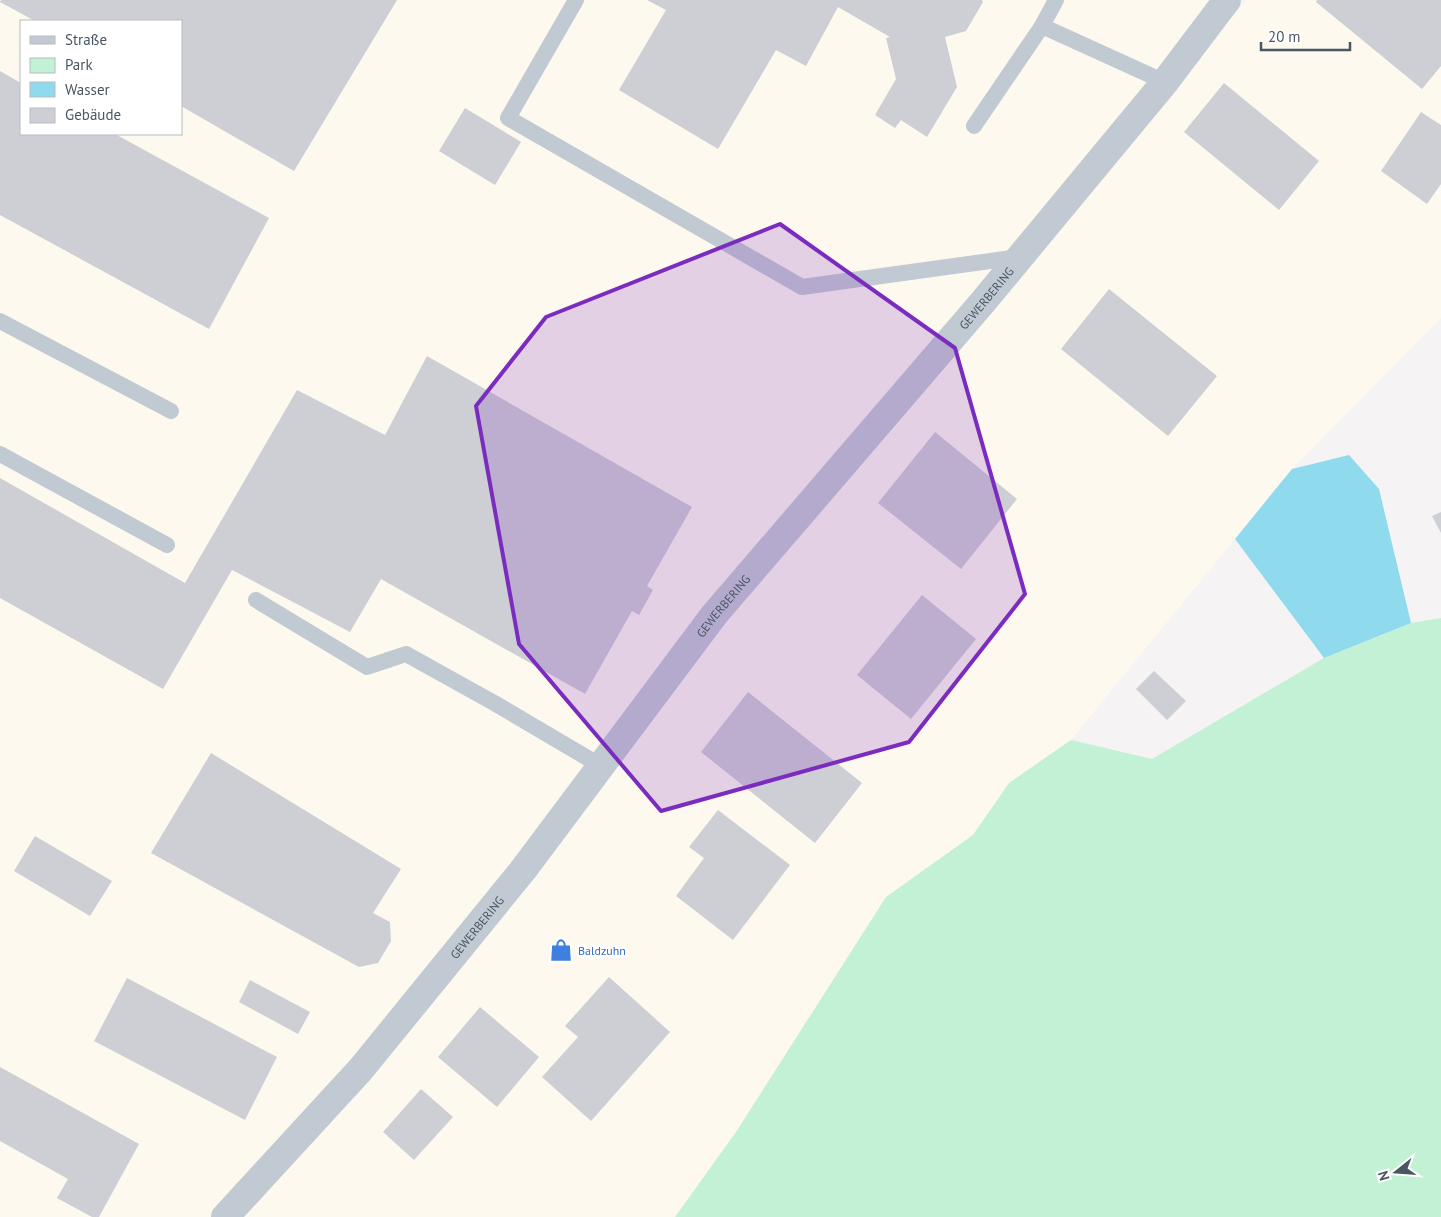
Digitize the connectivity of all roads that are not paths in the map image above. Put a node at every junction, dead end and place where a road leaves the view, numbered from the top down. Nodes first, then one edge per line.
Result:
1 (576, 0) edge
2 (1056, 0) edge
3 (1227, 0) edge
4 (1042, 26) junction
5 (1165, 82) junction
6 (974, 126) dead end
7 (1019, 257) junction
8 (0, 321) edge
9 (172, 411) dead end
10 (0, 454) edge
11 (167, 545) dead end
12 (256, 600) dead end
13 (601, 766) junction
14 (224, 1217) edge

1 - 7 lane
2 - 4 lane
3 - 5 street, GEWERBERING
4 - 5 lane
4 - 6 lane
5 - 7 street, GEWERBERING
7 - 13 street, GEWERBERING
8 - 9 lane
10 - 11 lane
12 - 13 lane
13 - 14 street, GEWERBERING

